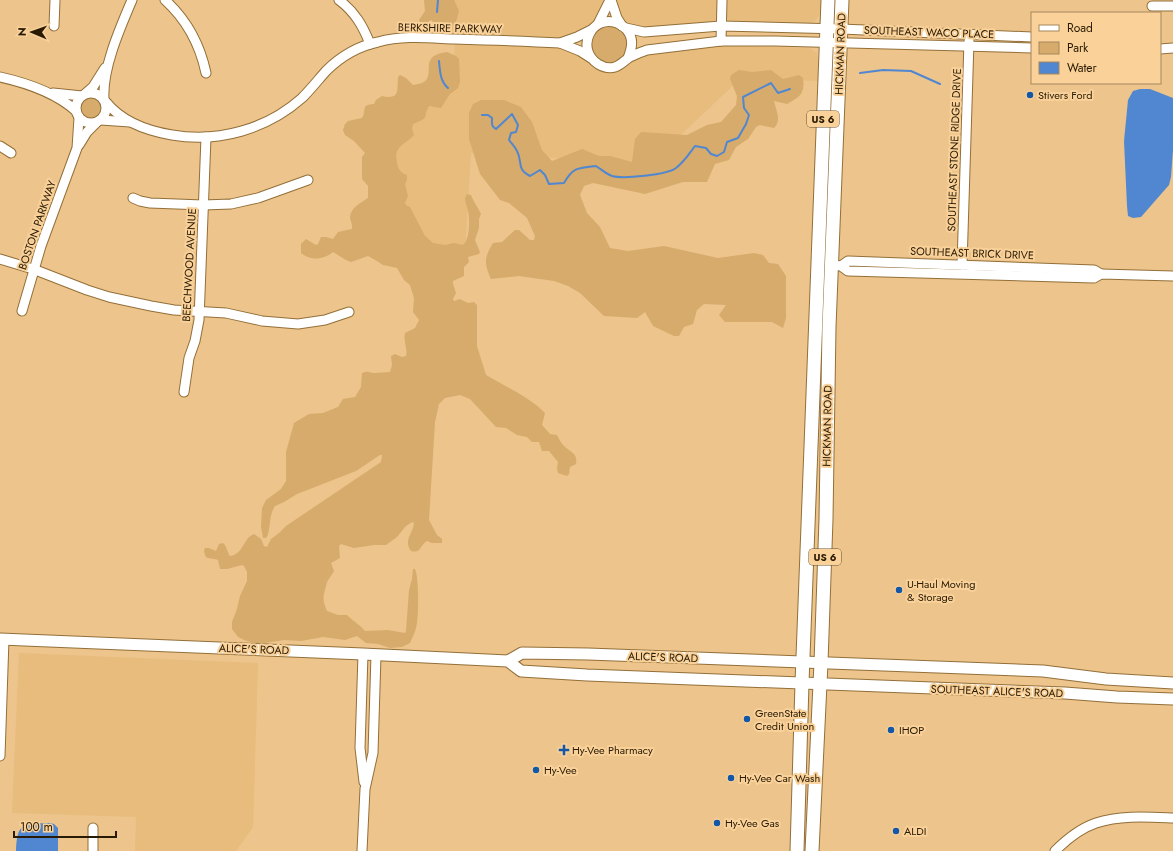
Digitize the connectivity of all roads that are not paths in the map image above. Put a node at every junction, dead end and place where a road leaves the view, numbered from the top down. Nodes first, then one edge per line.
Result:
1 (55, 0) edge
2 (132, 0) edge
3 (165, 0) edge
4 (339, 0) edge
5 (611, 0) edge
6 (722, 0) edge
7 (828, 0) edge
8 (842, 0) edge
9 (1152, 6) dead end
10 (1173, 6) edge
11 (54, 26) dead end
12 (722, 26) junction
13 (596, 27) junction
14 (624, 27) junction
15 (835, 32) junction
16 (970, 35) junction
17 (1031, 37) edge
18 (721, 41) junction
19 (826, 42) junction
20 (560, 43) junction
21 (370, 44) junction
22 (969, 45) junction
23 (1031, 48) edge
24 (1173, 48) edge
25 (1161, 49) edge
26 (591, 58) junction
27 (628, 58) junction
28 (108, 64) junction
29 (206, 73) dead end
30 (0, 77) edge
31 (49, 92) junction
32 (83, 95) junction
33 (105, 101) junction
34 (78, 114) junction
35 (99, 121) junction
36 (131, 123) junction
37 (206, 137) junction
38 (0, 146) edge
39 (77, 148) junction
40 (822, 149) junction
41 (10, 153) dead end
42 (308, 180) dead end
43 (133, 198) dead end
44 (203, 205) junction
45 (0, 259) edge
46 (818, 261) junction
47 (836, 265) junction
48 (962, 265) junction
49 (34, 269) junction
50 (1101, 274) junction
51 (1173, 276) edge
52 (22, 311) dead end
53 (199, 311) junction
54 (349, 312) dead end
55 (828, 367) junction
56 (184, 392) dead end
57 (2, 639) edge
58 (363, 654) junction
59 (376, 655) junction
60 (508, 661) junction
61 (803, 663) junction
62 (821, 663) junction
63 (1173, 682) edge
64 (802, 683) junction
65 (820, 684) junction
66 (1173, 699) edge
67 (0, 756) edge
68 (365, 789) junction
69 (1173, 818) edge
70 (93, 828) dead end
71 (93, 851) edge
72 (362, 851) edge
73 (798, 851) edge
74 (812, 851) edge
75 (1055, 851) edge

1 - 11 street
2 - 28 street
3 - 29 street
4 - 21 street
5 - 13 street
5 - 14 street
6 - 12 street
7 - 15 highway, HICKMAN ROAD / US 6
8 - 15 highway, HICKMAN ROAD / US 6
9 - 10 street
12 - 14 street
12 - 15 street
12 - 18 street
13 - 14 street
13 - 20 street, BERKSHIRE PARKWAY
13 - 26 street
14 - 27 street
15 - 16 street, SOUTHEAST WACO PLACE
15 - 19 highway, HICKMAN ROAD / US 6
15 - 22 street, SOUTHEAST WACO PLACE
15 - 47 highway, HICKMAN ROAD / US 6
16 - 17 street, SOUTHEAST WACO PLACE
16 - 22 street, SOUTHEAST STONE RIDGE DRIVE
18 - 19 street
18 - 27 street
19 - 40 highway, HICKMAN ROAD / US 6
20 - 21 street, BERKSHIRE PARKWAY
20 - 26 street, BERKSHIRE PARKWAY
21 - 37 street, BERKSHIRE PARKWAY
22 - 23 street, SOUTHEAST WACO PLACE
22 - 48 street, SOUTHEAST STONE RIDGE DRIVE
24 - 25 street
26 - 27 street
28 - 32 street
28 - 33 street
30 - 31 street
31 - 32 street
31 - 34 street
32 - 33 street
32 - 34 street
33 - 35 street
33 - 36 street, BERKSHIRE PARKWAY
34 - 35 street
34 - 39 street, BOSTON PARKWAY
35 - 36 street, BERKSHIRE PARKWAY
35 - 39 street, BOSTON PARKWAY
36 - 37 street, BERKSHIRE PARKWAY
37 - 44 street, BEECHWOOD AVENUE
38 - 41 street
39 - 49 street, BOSTON PARKWAY
40 - 46 highway, HICKMAN ROAD / US 6
40 - 47 highway
42 - 44 street
43 - 44 street
44 - 53 street, BEECHWOOD AVENUE
45 - 49 street
46 - 55 highway
46 - 61 highway, HICKMAN ROAD / US 6
47 - 48 street, SOUTHEAST BRICK DRIVE
47 - 50 street, SOUTHEAST BRICK DRIVE
47 - 55 highway, HICKMAN ROAD / US 6
48 - 50 street, SOUTHEAST BRICK DRIVE
49 - 52 street, BOSTON PARKWAY
49 - 53 street
50 - 51 street, SOUTHEAST BRICK DRIVE
53 - 54 street
53 - 56 street, BEECHWOOD AVENUE
55 - 62 highway, HICKMAN ROAD / US 6
57 - 58 main road, ALICE'S ROAD
57 - 67 street
58 - 59 main road, ALICE'S ROAD
58 - 68 street
59 - 60 main road, ALICE'S ROAD
59 - 68 street
60 - 61 main road, ALICE'S ROAD
60 - 64 main road, ALICE'S ROAD
61 - 62 main road, ALICE'S ROAD
61 - 64 highway, HICKMAN ROAD / US 6
62 - 63 main road, SOUTHEAST ALICE'S ROAD
62 - 65 highway, HICKMAN ROAD / US 6
64 - 65 main road, ALICE'S ROAD
64 - 73 highway, HICKMAN ROAD / US 6
65 - 66 main road, SOUTHEAST ALICE'S ROAD
65 - 74 highway, HICKMAN ROAD / US 6
68 - 72 street
69 - 75 street
70 - 71 street

